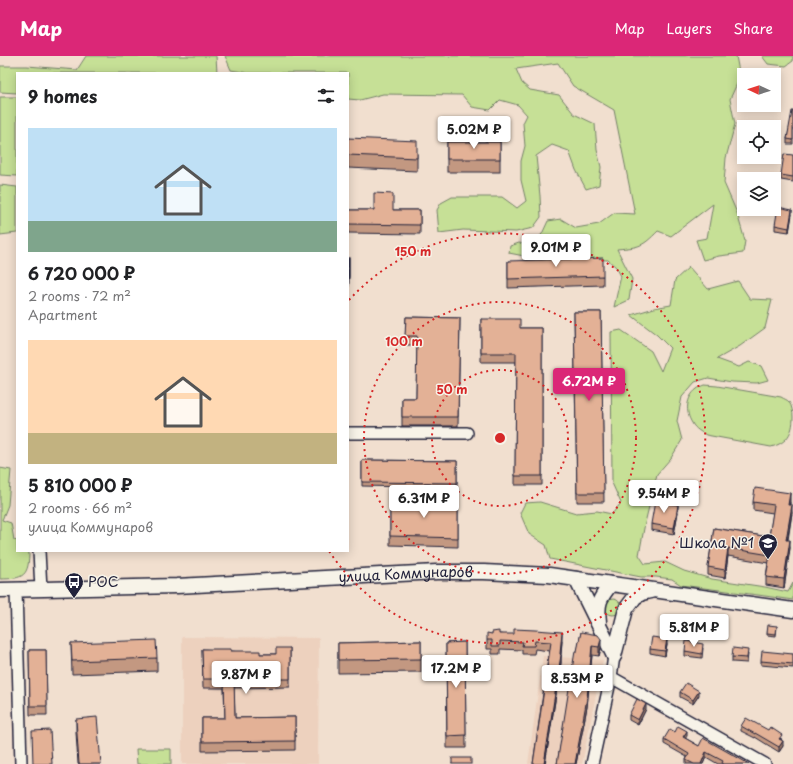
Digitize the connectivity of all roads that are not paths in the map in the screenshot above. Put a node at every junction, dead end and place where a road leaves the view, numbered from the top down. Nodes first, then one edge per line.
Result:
1 (349, 433) edge
2 (467, 433) dead end
3 (39, 552) edge
4 (576, 579) junction
5 (615, 585) junction
6 (41, 589) junction
7 (0, 590) edge
8 (16, 590) junction
9 (655, 590) junction
10 (626, 609) junction
11 (793, 610) edge
12 (599, 626) junction
13 (614, 656) junction
14 (611, 677) junction
15 (21, 764) edge
16 (592, 764) edge
17 (764, 764) edge

1 - 2 street
3 - 6 street
4 - 5 main road, улица Коммунаров
4 - 6 main road, улица Коммунаров
4 - 12 main road
5 - 9 main road, улица Коммунаров
5 - 10 main road
5 - 12 main road
6 - 8 main road, улица Коммунаров
7 - 8 main road, улица Коммунаров
8 - 15 street
9 - 10 main road
9 - 11 main road, улица Коммунаров
10 - 13 main road
12 - 13 main road
13 - 14 street
14 - 16 street
14 - 17 street

